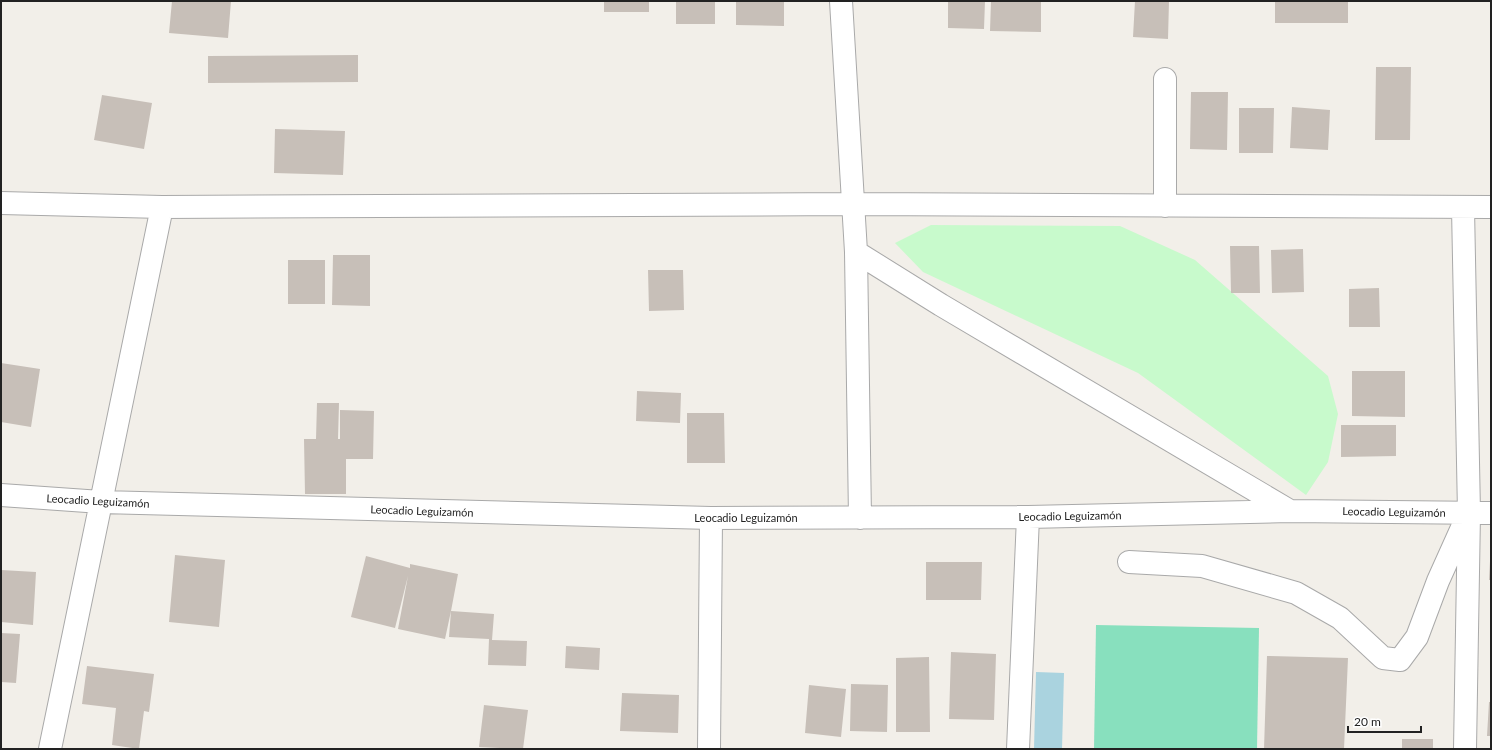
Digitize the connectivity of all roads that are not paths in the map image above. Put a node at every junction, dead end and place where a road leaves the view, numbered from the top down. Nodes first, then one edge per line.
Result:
1 (842, 1) edge
2 (1165, 79) dead end
3 (1, 203) edge
4 (853, 204) junction
5 (162, 206) junction
6 (1165, 206) junction
7 (1491, 207) edge
8 (1463, 208) junction
9 (856, 252) junction
10 (1, 495) edge
11 (101, 502) junction
12 (1290, 511) junction
13 (1469, 513) junction
14 (1491, 513) edge
15 (1028, 517) junction
16 (711, 518) junction
17 (860, 518) junction
18 (1129, 562) dead end
19 (50, 749) edge
20 (709, 749) edge
21 (1018, 749) edge
22 (1465, 749) edge

1 - 4 street
2 - 6 street
3 - 5 street
4 - 5 street
4 - 6 street
4 - 9 street
5 - 11 street
6 - 8 street
7 - 8 street
8 - 13 street
9 - 12 street
9 - 17 street
10 - 11 street, Leocadio Leguizamón
11 - 16 street, Leocadio Leguizamón
11 - 19 street
12 - 13 street, Leocadio Leguizamón
12 - 15 street, Leocadio Leguizamón
13 - 14 street, Leocadio Leguizamón
13 - 18 street
13 - 22 street
15 - 17 street, Leocadio Leguizamón
15 - 21 street
16 - 17 street, Leocadio Leguizamón
16 - 20 street

